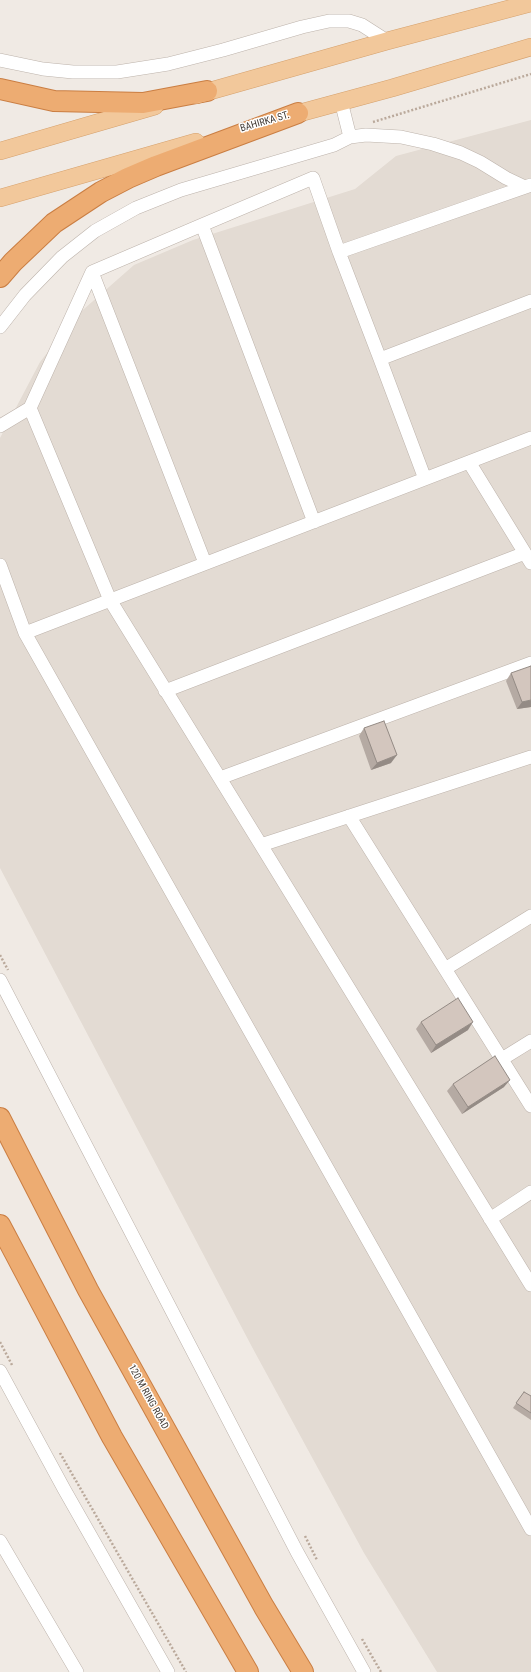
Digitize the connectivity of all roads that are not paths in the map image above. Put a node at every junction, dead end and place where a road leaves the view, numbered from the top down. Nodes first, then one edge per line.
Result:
1 (531, 3) edge
2 (387, 41) junction
3 (531, 47) edge
4 (0, 60) edge
5 (0, 89) edge
6 (207, 91) junction
7 (341, 102) junction
8 (298, 113) junction
9 (354, 136) junction
10 (0, 151) edge
11 (528, 186) edge
12 (0, 198) edge
13 (202, 225) junction
14 (339, 252) junction
15 (92, 272) junction
16 (0, 277) edge
17 (531, 301) edge
18 (0, 327) edge
19 (380, 359) junction
20 (30, 408) junction
21 (0, 426) edge
22 (531, 438) edge
23 (469, 462) junction
24 (425, 479) junction
25 (314, 522) junction
26 (528, 558) edge
27 (205, 563) junction
28 (0, 565) edge
29 (110, 600) junction
30 (25, 633) junction
31 (531, 663) edge
32 (165, 691) junction
33 (531, 757) edge
34 (220, 778) junction
35 (349, 816) junction
36 (261, 845) junction
37 (531, 916) edge
38 (445, 969) junction
39 (0, 980) edge
40 (531, 1041) edge
41 (502, 1059) junction
42 (531, 1106) edge
43 (0, 1118) edge
44 (531, 1192) edge
45 (490, 1219) junction
46 (0, 1225) edge
47 (531, 1285) edge
48 (0, 1372) edge
49 (531, 1529) edge
50 (0, 1541) edge
51 (77, 1672) edge
52 (168, 1672) edge
53 (248, 1672) edge
54 (302, 1672) edge
55 (364, 1672) edge

1 - 2 main road
2 - 4 street
2 - 6 main road
3 - 7 main road, BAHIRKA ST.
5 - 6 highway
6 - 10 main road
7 - 8 main road, BAHIRKA ST.
7 - 9 street
8 - 12 main road, BAHIRKA ST.
8 - 16 highway
9 - 11 street
9 - 18 street
11 - 14 street
13 - 14 street
13 - 15 street
13 - 25 street
14 - 19 street
15 - 20 street
15 - 27 street
17 - 19 street
19 - 24 street
20 - 21 street
20 - 29 street
22 - 23 street
23 - 24 street
23 - 26 street
24 - 25 street
25 - 27 street
26 - 32 street
27 - 29 street
28 - 30 street
29 - 30 street
29 - 32 street
30 - 49 street
31 - 34 street
32 - 34 street
33 - 35 street
34 - 36 street
35 - 36 street
35 - 38 street
36 - 45 street
37 - 38 street
38 - 41 street
39 - 55 street
40 - 41 street
41 - 42 street
43 - 54 highway, 120 M RING ROAD
44 - 45 street
45 - 47 street
46 - 53 highway
48 - 52 street
50 - 51 street

